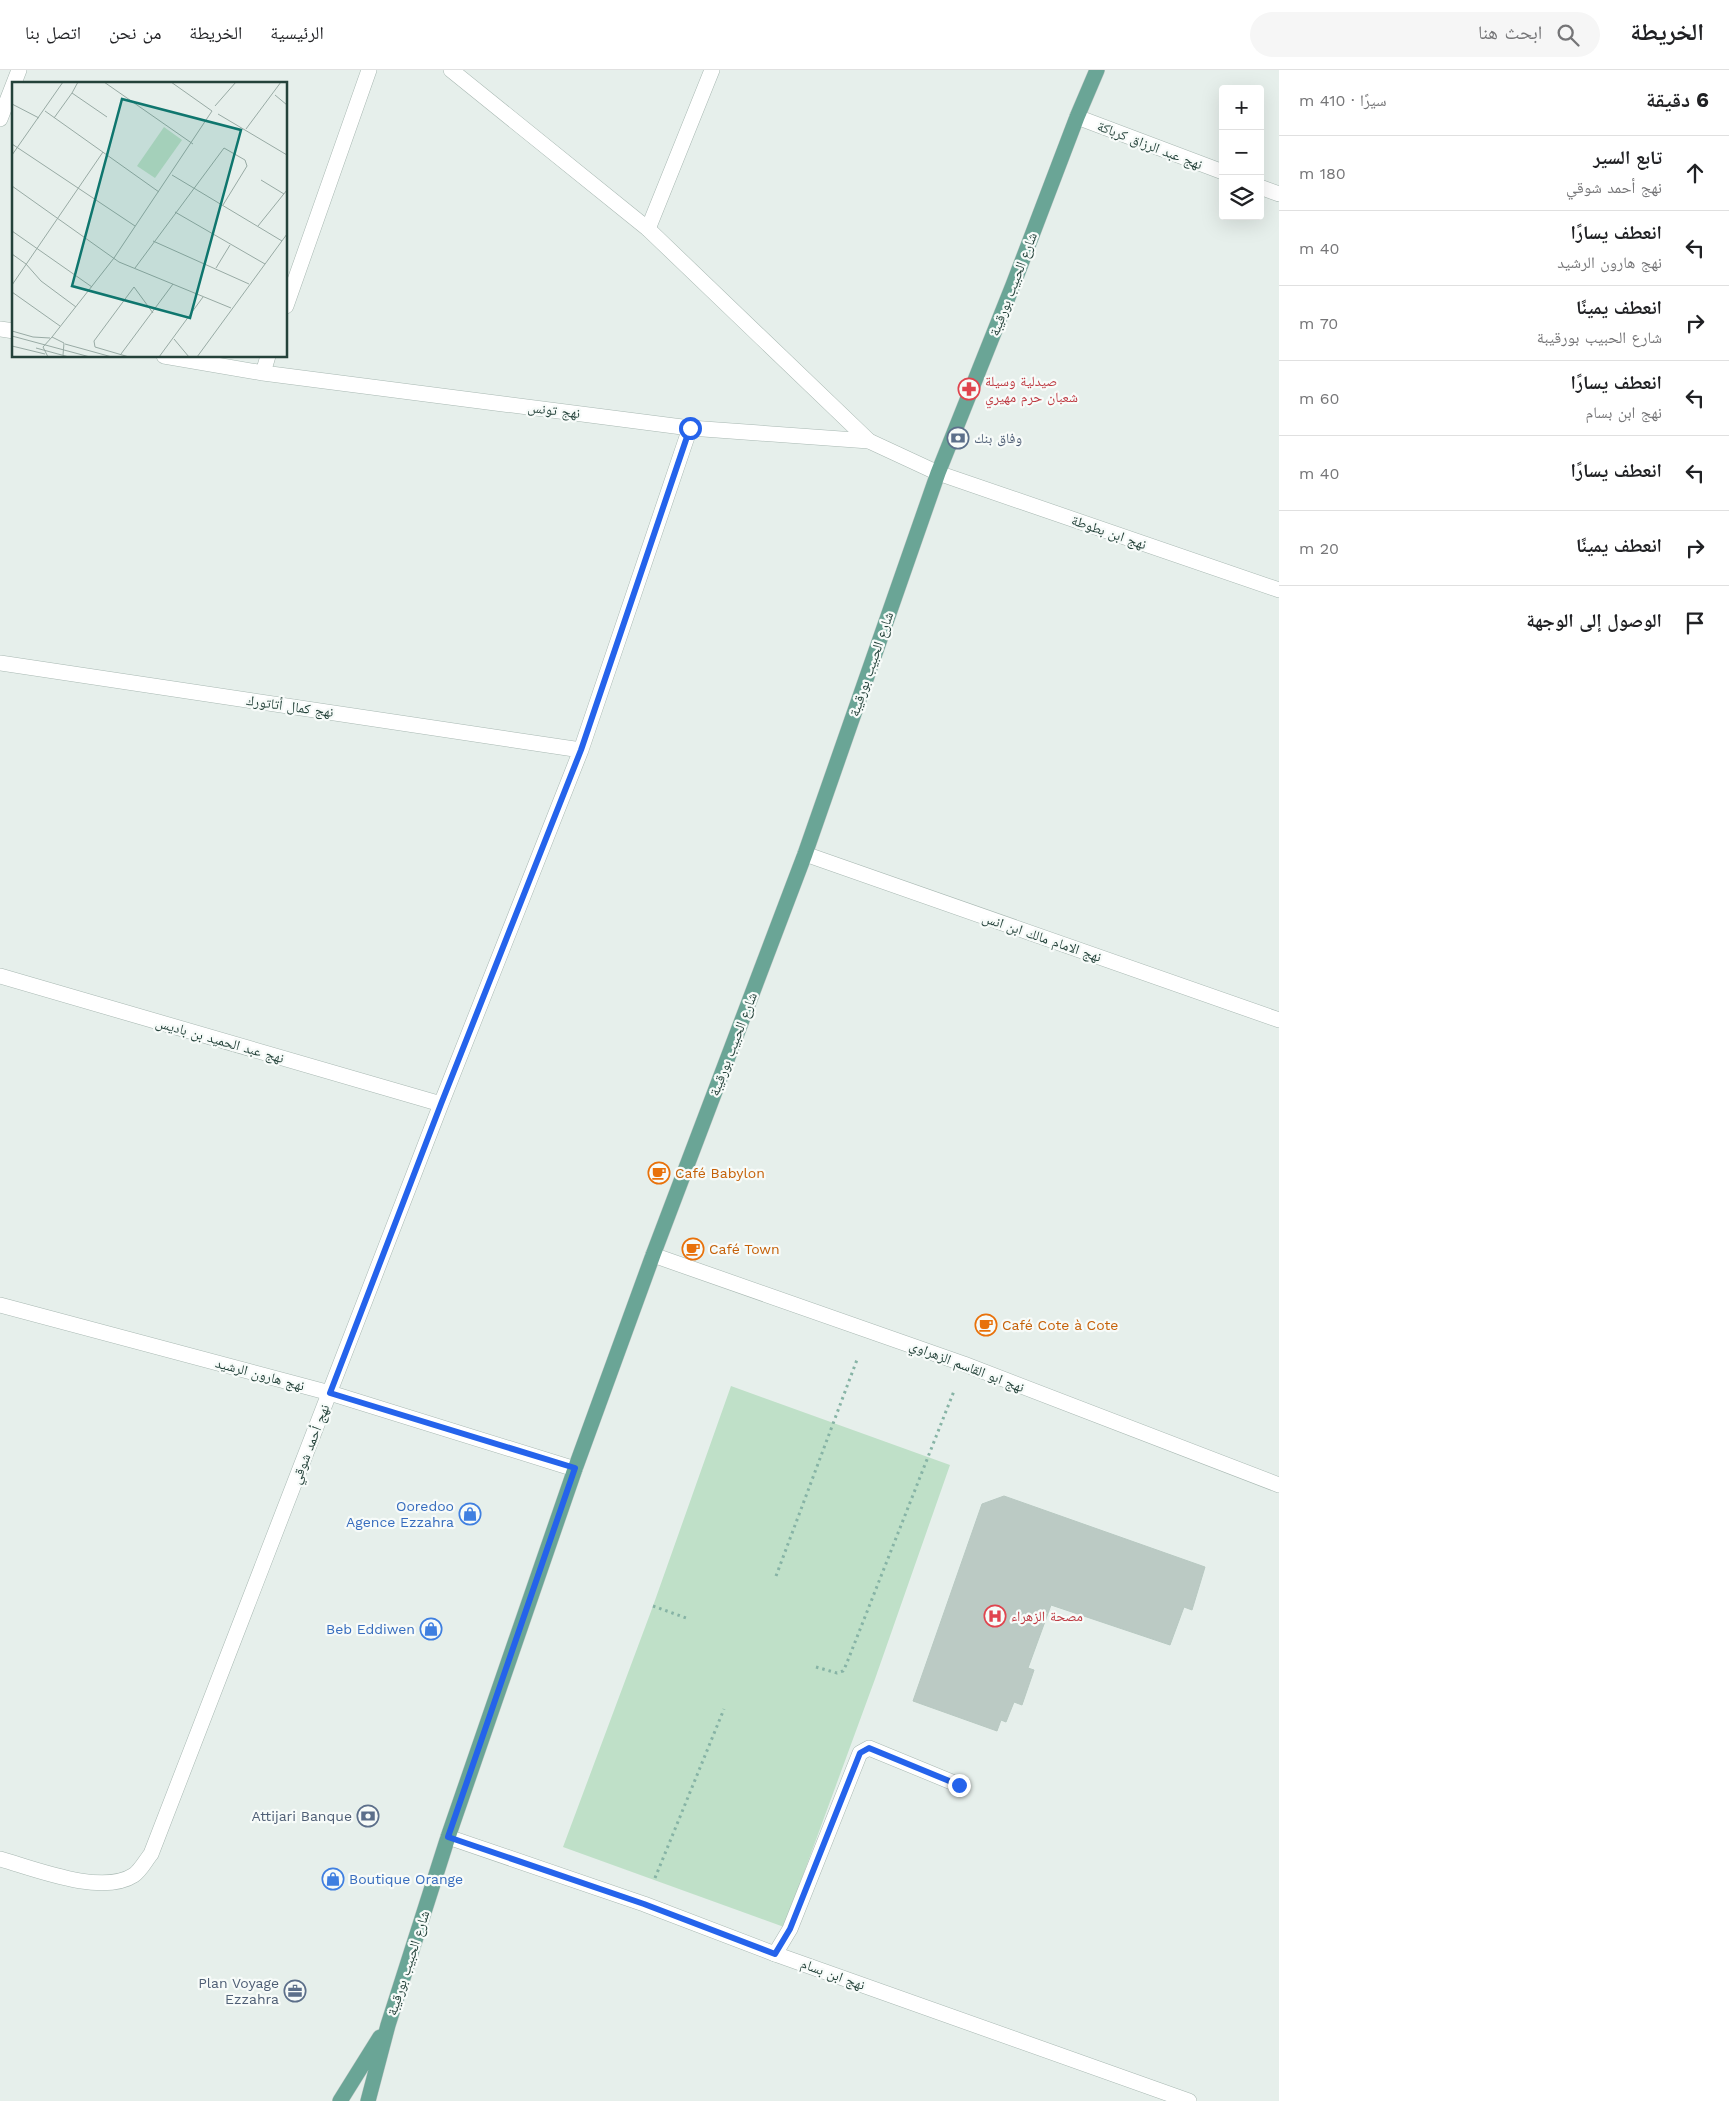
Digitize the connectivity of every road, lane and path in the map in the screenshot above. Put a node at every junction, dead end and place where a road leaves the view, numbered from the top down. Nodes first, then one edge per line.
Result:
1 (19, 70) edge
2 (370, 70) edge
3 (451, 70) edge
4 (712, 70) edge
5 (1097, 70) edge
6 (14, 82) edge
7 (12, 88) edge
8 (1077, 118) junction
9 (0, 119) edge
10 (1219, 171) edge
11 (1264, 188) edge
12 (1279, 194) edge
13 (648, 229) junction
14 (288, 300) edge
15 (176, 358) edge
16 (267, 358) edge
17 (263, 373) junction
18 (690, 428) junction
19 (868, 442) junction
20 (938, 473) junction
21 (1279, 590) edge
22 (0, 663) edge
23 (581, 750) junction
24 (805, 854) junction
25 (0, 976) edge
26 (1279, 1020) edge
27 (441, 1104) junction
28 (653, 1256) junction
29 (0, 1305) edge
30 (868, 1329) junction
31 (964, 1364) junction
32 (330, 1393) junction
33 (575, 1468) junction
34 (1279, 1485) edge
35 (776, 1576) dead end
36 (653, 1606) dead end
37 (689, 1619) dead end
38 (816, 1667) dead end
39 (724, 1709) dead end
40 (959, 1785) dead end
41 (448, 1837) junction
42 (0, 1859) edge
43 (644, 1904) junction
44 (775, 1954) junction
45 (388, 2025) junction
46 (340, 2101) edge
47 (368, 2101) edge
48 (1189, 2101) edge

1 - 6 street
2 - 14 street
3 - 13 street
4 - 13 street
5 - 8 main road, شارع الحبيب بورقيبة
7 - 9 street
8 - 10 street, نهج عبد الرزاق كرباكة
8 - 20 main road, شارع الحبيب بورقيبة
11 - 12 street
13 - 19 street
15 - 17 street, نهج تونس
16 - 17 street
17 - 18 street, نهج تونس
18 - 19 street, نهج تونس
18 - 23 street, نهج أحمد شوقي
19 - 20 street, نهج تونس
20 - 21 street, نهج ابن بطوطة
20 - 24 main road, شارع الحبيب بورقيبة
22 - 23 street, نهج كمال أتاتورك
23 - 27 street, نهج أحمد شوقي
24 - 26 street, نهج الامام مالك ابن انس
24 - 28 main road, شارع الحبيب بورقيبة
25 - 27 street, نهج عبد الحميد بن باديس
27 - 32 street, نهج أحمد شوقي
28 - 30 street, نهج ابو القاسم الزهراوي
28 - 33 main road, شارع الحبيب بورقيبة
29 - 32 street, نهج هارون الرشيد
30 - 31 street, نهج ابو القاسم الزهراوي
30 - 35 path
31 - 34 street, نهج ابو القاسم الزهراوي
31 - 38 path
32 - 33 street, نهج هارون الرشيد
32 - 42 street, نهج أحمد شوقي
33 - 41 main road, شارع الحبيب بورقيبة
36 - 37 path
39 - 43 path
40 - 44 street
41 - 43 street, نهج ابن بسام
41 - 45 main road, شارع الحبيب بورقيبة
43 - 44 street, نهج ابن بسام
44 - 48 street, نهج ابن بسام
45 - 46 main road, شارع الحبيب بورقيبة
45 - 47 main road, شارع الحبيب بورقيبة

